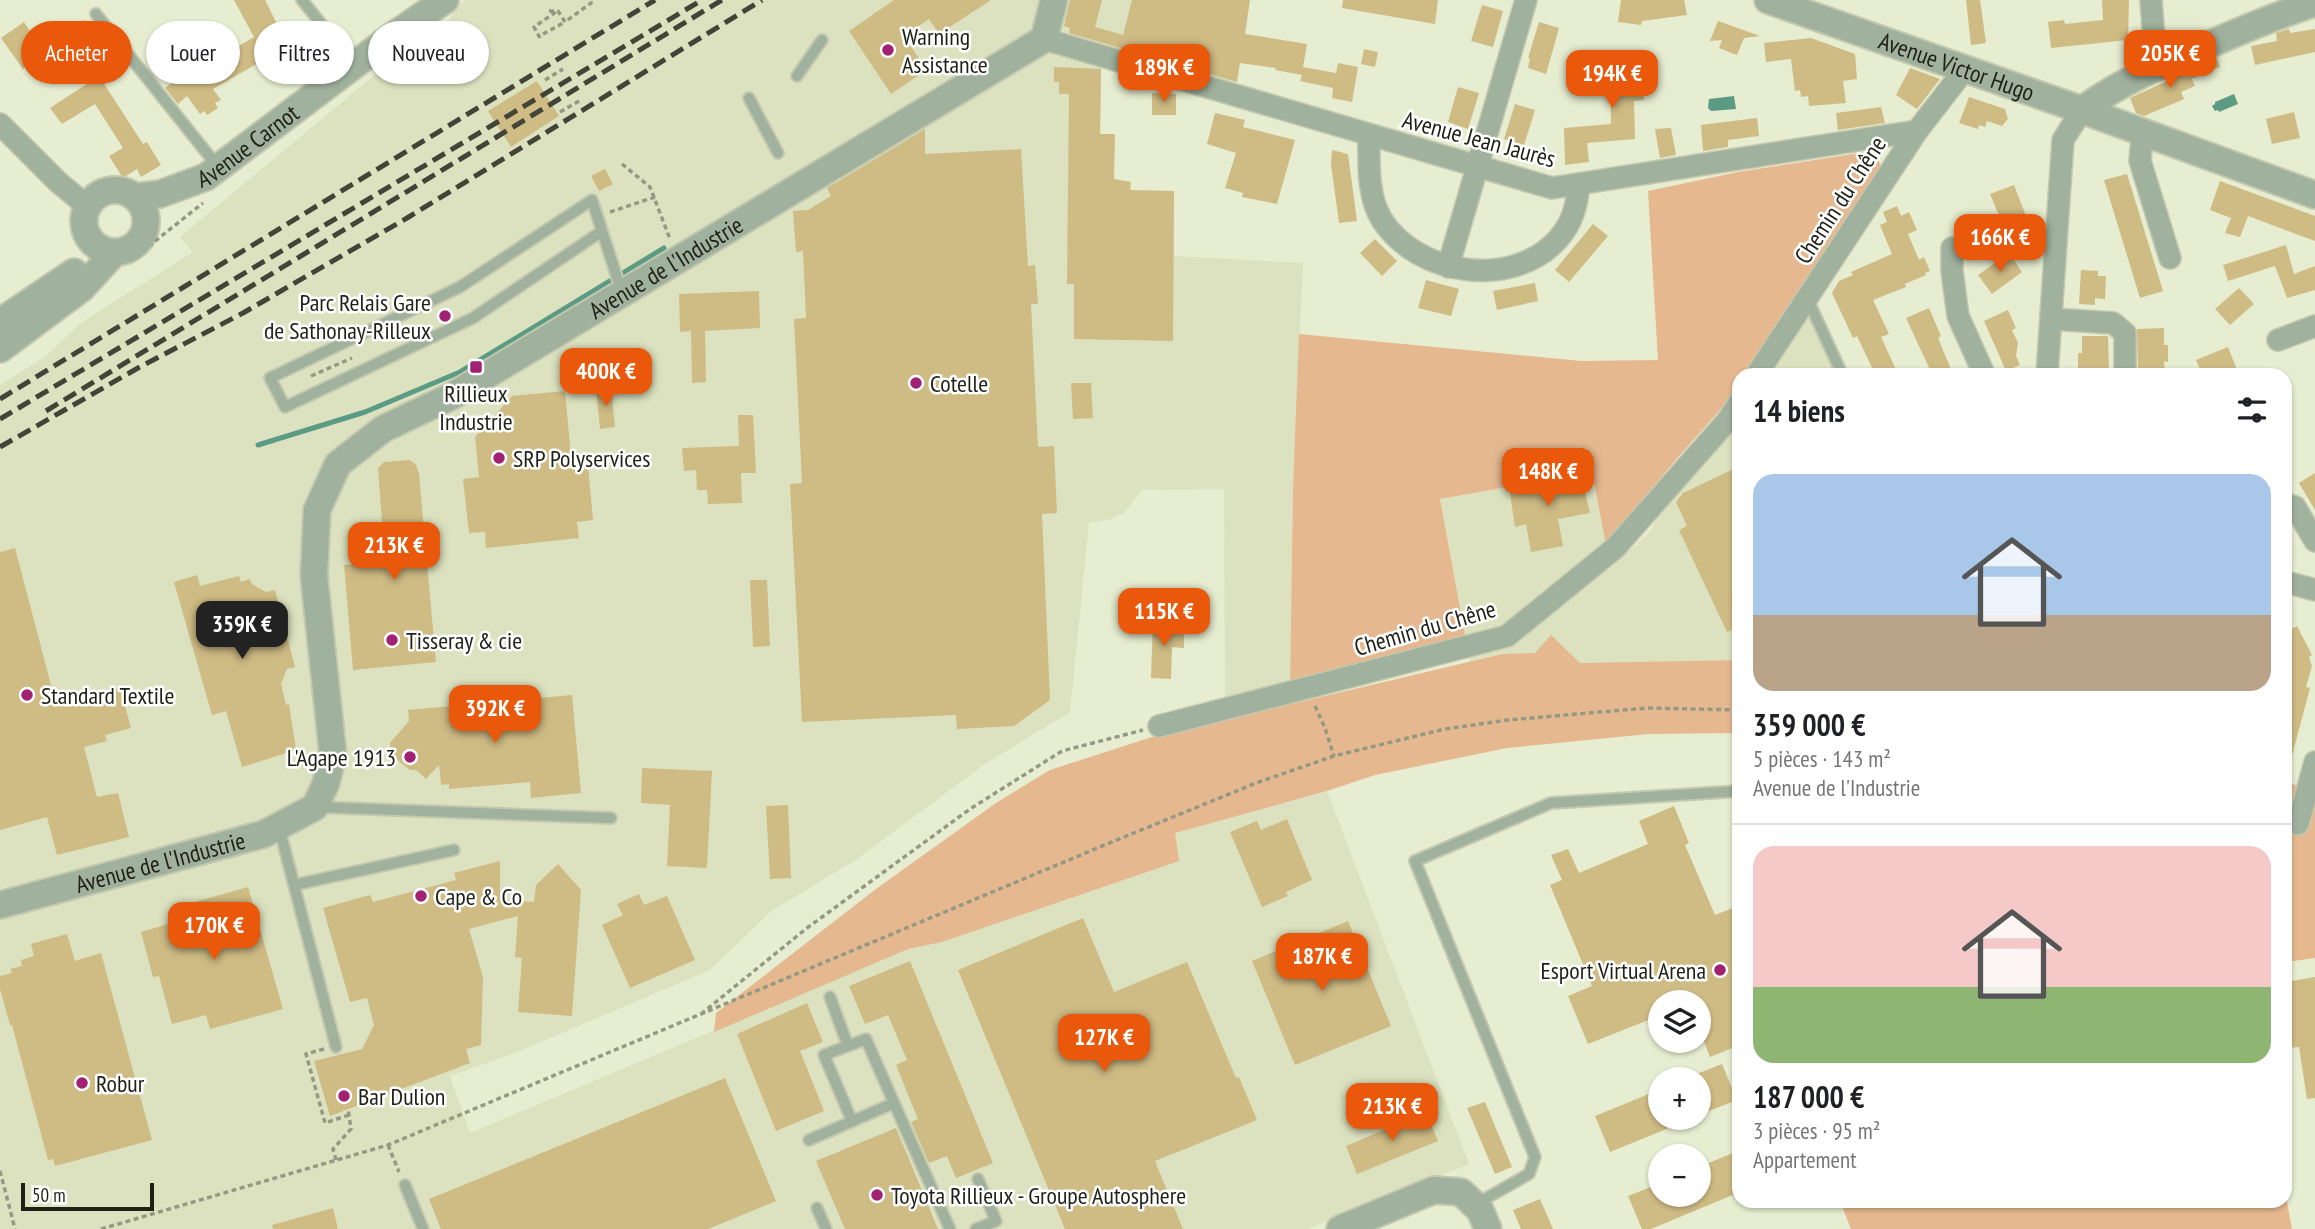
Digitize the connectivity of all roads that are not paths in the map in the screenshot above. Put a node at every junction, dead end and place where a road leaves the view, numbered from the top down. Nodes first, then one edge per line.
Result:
1 (302, 0) edge
2 (445, 0) edge
3 (1054, 0) edge
4 (1526, 0) edge
5 (1768, 0) edge
6 (2151, 0) edge
7 (2315, 3) edge
8 (96, 14) dead end
9 (319, 21) edge
10 (1044, 39) junction
11 (822, 40) dead end
12 (354, 65) edge
13 (2157, 66) junction
14 (1965, 69) junction
15 (797, 76) dead end
16 (329, 84) edge
17 (749, 98) dead end
18 (2082, 110) junction
19 (0, 124) edge
20 (1917, 131) junction
21 (2145, 133) junction
22 (1369, 136) junction
23 (778, 153) dead end
24 (218, 167) junction
25 (1478, 167) junction
26 (1579, 184) junction
27 (2315, 195) edge
28 (87, 206) junction
29 (141, 207) junction
30 (602, 231) junction
31 (1952, 248) dead end
32 (104, 249) junction
33 (2170, 258) dead end
34 (1448, 267) junction
35 (622, 293) junction
36 (1807, 298) junction
37 (2052, 319) junction
38 (0, 322) edge
39 (2315, 326) edge
40 (2277, 340) dead end
41 (0, 349) edge
42 (1761, 368) edge
43 (1839, 368) edge
44 (1981, 368) edge
45 (2048, 368) edge
46 (2125, 368) edge
47 (1732, 414) edge
48 (2292, 506) edge
49 (2315, 541) edge
50 (2292, 583) edge
51 (2313, 587) edge
52 (1159, 726) road end
53 (2315, 762) edge
54 (1732, 792) edge
55 (316, 807) junction
56 (611, 818) dead end
57 (2298, 824) dead end
58 (279, 827) junction
59 (454, 850) dead end
60 (294, 885) junction
61 (0, 905) edge
62 (830, 997) dead end
63 (848, 1046) junction
64 (336, 1047) road end
65 (894, 1103) junction
66 (852, 1121) junction
67 (808, 1140) dead end
68 (978, 1179) dead end
69 (405, 1185) road end
70 (1475, 1205) junction
71 (817, 1208) dead end
72 (1375, 1222) edge
73 (423, 1229) edge
74 (826, 1229) edge
75 (950, 1229) edge
76 (976, 1229) edge
77 (1340, 1229) edge
78 (1488, 1229) edge

1 - 9 lane
2 - 12 street, Avenue Carnot
3 - 10 street
4 - 25 street
5 - 14 street, Avenue Victor Hugo
6 - 13 street
7 - 13 street
8 - 24 lane
10 - 22 street, Avenue Jean Jaurès
10 - 35 street, Avenue de l'Industrie
11 - 15 lane
13 - 18 street
14 - 18 street, Avenue Victor Hugo
14 - 20 street
16 - 24 street, Avenue Carnot
17 - 23 lane
18 - 21 street, Avenue Victor Hugo
18 - 37 street
19 - 28 street
20 - 26 street, Avenue Jean Jaurès
20 - 36 street, Chemin du Chêne
21 - 27 street, Avenue Victor Hugo
21 - 33 street
22 - 25 street, Avenue Jean Jaurès
22 - 34 street
24 - 29 street, Avenue Carnot
25 - 26 street, Avenue Jean Jaurès
25 - 34 street
26 - 34 street
28 - 29 street
28 - 32 street
29 - 32 street
30 - 30 lane
30 - 35 lane
31 - 44 street
32 - 38 street
32 - 41 street
35 - 55 street, Avenue de l'Industrie
36 - 42 street, Chemin du Chêne
36 - 43 lane, Chemin du Chêne
37 - 45 street
37 - 46 street
39 - 40 street
47 - 52 street, Chemin du Chêne
48 - 49 street
50 - 51 street
53 - 57 street
54 - 70 lane
55 - 56 lane
55 - 58 street, Avenue de l'Industrie
58 - 60 lane
58 - 61 street, Avenue de l'Industrie
59 - 60 lane
60 - 64 lane
62 - 63 lane
63 - 65 lane
63 - 66 lane
65 - 66 lane
65 - 75 lane
66 - 67 lane
68 - 76 lane
69 - 73 lane
70 - 72 street
70 - 78 street
71 - 74 lane
72 - 77 street

